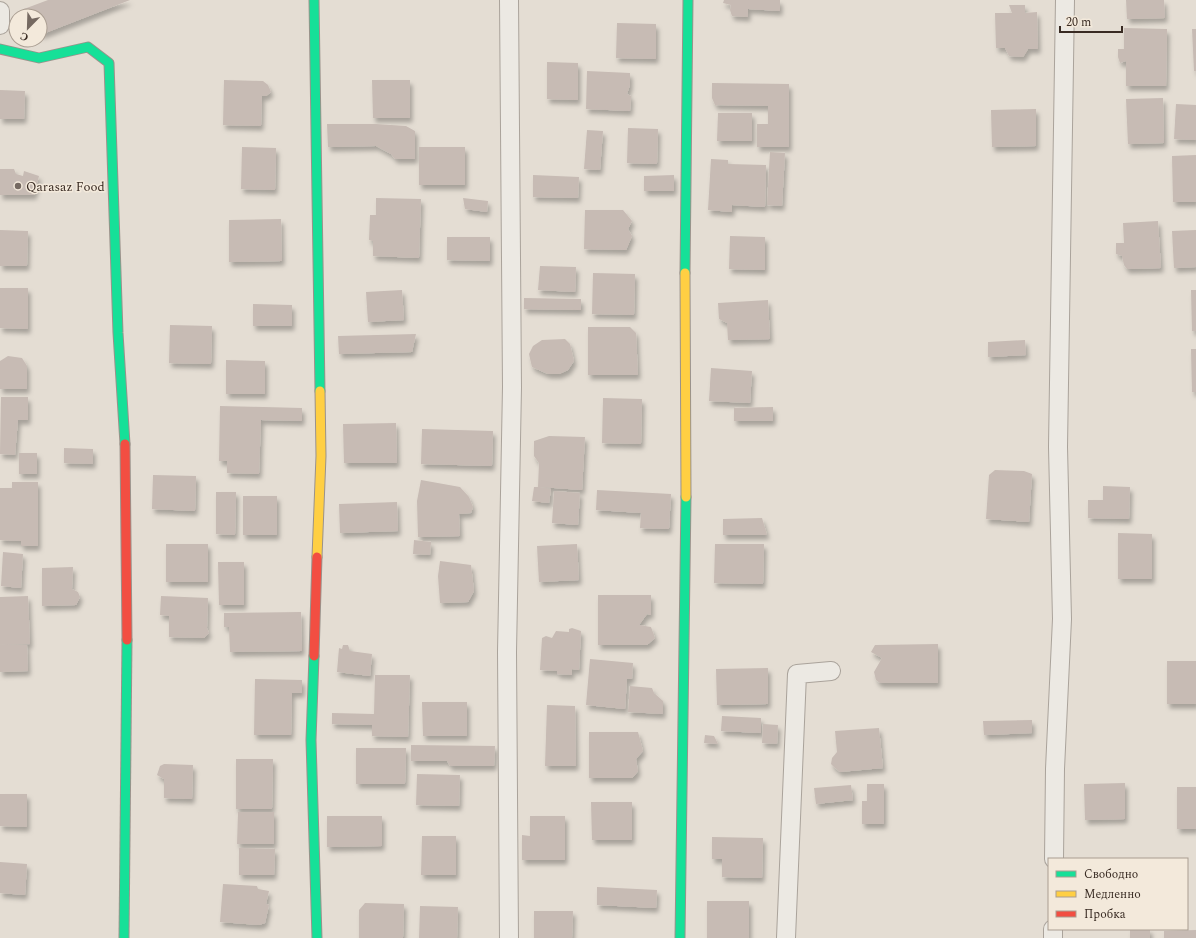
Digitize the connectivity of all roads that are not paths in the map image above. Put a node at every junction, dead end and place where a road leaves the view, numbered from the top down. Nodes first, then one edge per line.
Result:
1 (314, 0) edge
2 (509, 0) edge
3 (688, 0) edge
4 (1065, 0) edge
5 (0, 11) edge
6 (0, 25) edge
7 (0, 49) edge
8 (831, 671) dead end
9 (1054, 858) edge
10 (124, 938) edge
11 (317, 938) edge
12 (508, 938) edge
13 (680, 938) edge
14 (786, 938) edge

1 - 11 street
2 - 12 street
3 - 13 street
4 - 9 street
5 - 6 street
7 - 10 street
8 - 14 street

